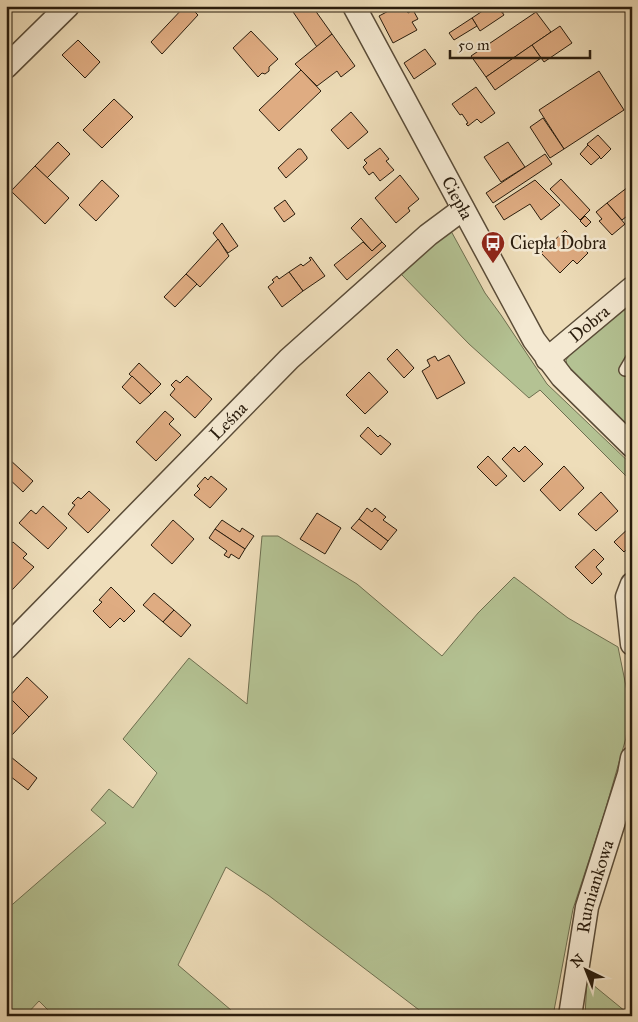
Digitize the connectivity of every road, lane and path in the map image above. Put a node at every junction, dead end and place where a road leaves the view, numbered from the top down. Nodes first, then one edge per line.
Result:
1 (68, 6) edge
2 (354, 6) edge
3 (6, 67) edge
4 (463, 208) junction
5 (632, 288) edge
6 (632, 358) edge
7 (547, 359) junction
8 (625, 370) dead end
9 (632, 446) edge
10 (632, 584) edge
11 (632, 644) edge
12 (6, 648) edge
13 (632, 758) edge
14 (570, 1016) edge

1 - 3 street
2 - 4 street, Ciepła
4 - 7 street, Ciepła
4 - 12 street, Leśna
5 - 7 street, Dobra
6 - 8 lane
7 - 9 street, Ciepła
10 - 11 street
13 - 14 street, Rumiankowa

